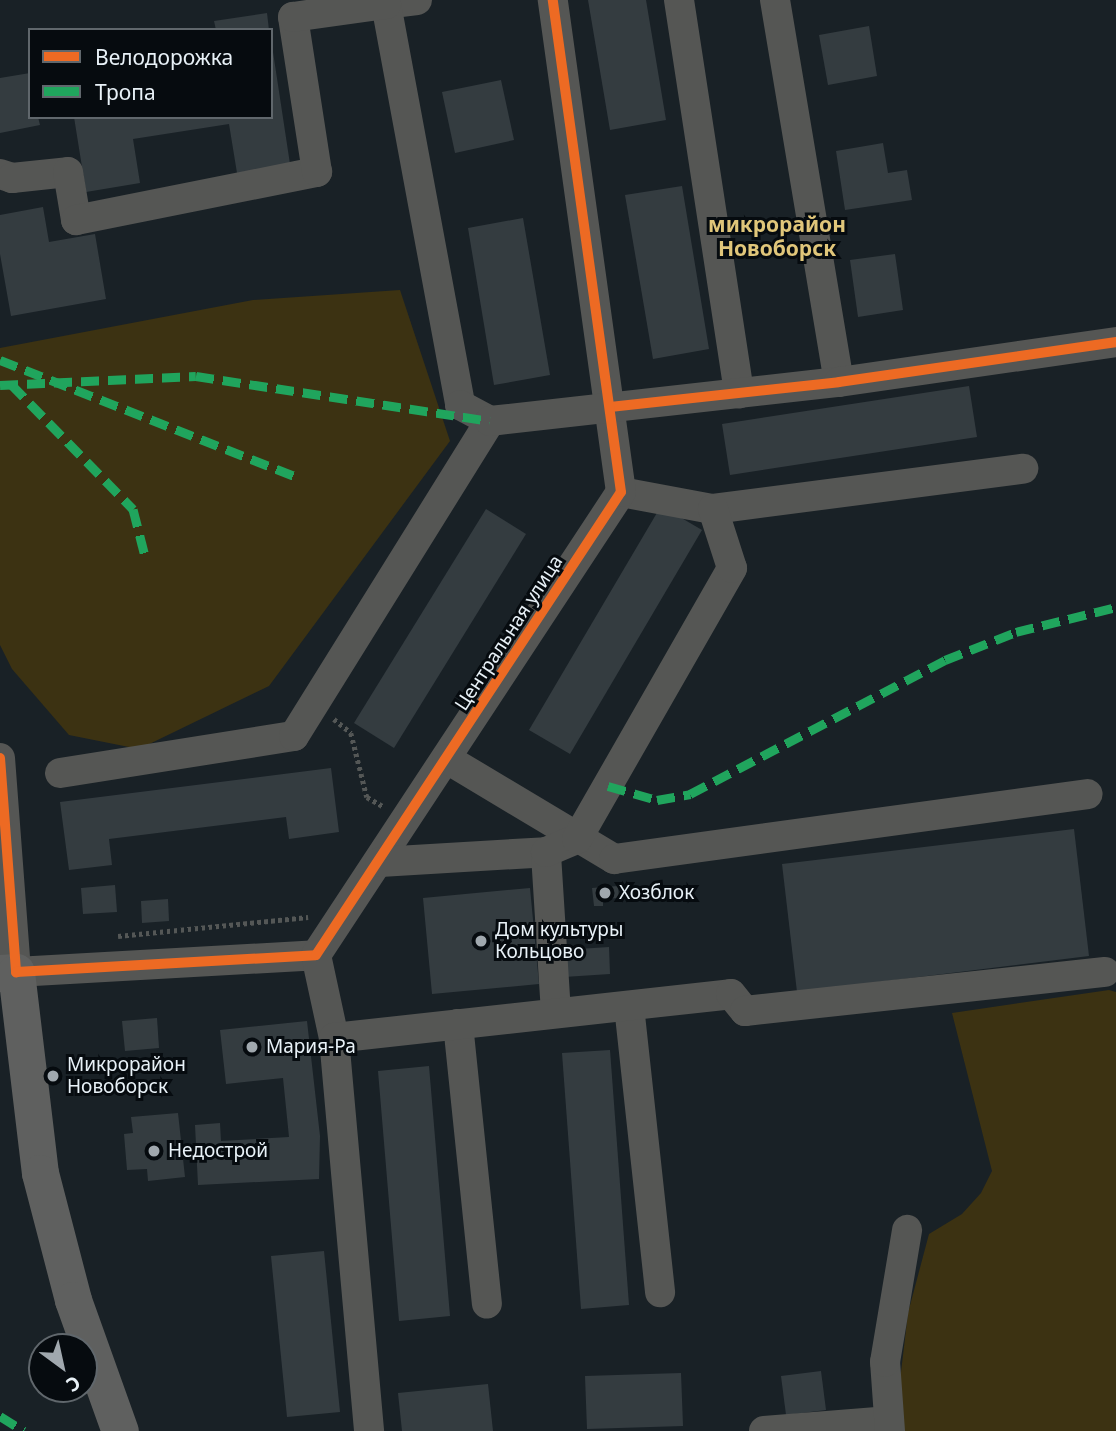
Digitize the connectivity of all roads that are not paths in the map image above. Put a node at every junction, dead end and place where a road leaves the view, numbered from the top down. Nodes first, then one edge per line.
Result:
1 (417, 0) edge
2 (553, 0) edge
3 (679, 0) edge
4 (775, 0) edge
5 (386, 4) junction
6 (0, 174) edge
7 (1116, 342) edge
8 (839, 382) junction
9 (739, 393) junction
10 (610, 407) junction
11 (490, 421) junction
12 (1023, 469) dead end
13 (621, 492) junction
14 (713, 509) junction
15 (0, 758) edge
16 (447, 760) junction
17 (60, 773) dead end
18 (1088, 794) dead end
19 (577, 839) junction
20 (546, 852) junction
21 (380, 862) junction
22 (316, 955) junction
23 (1105, 972) dead end
24 (8, 973) edge
25 (629, 1006) junction
26 (556, 1013) junction
27 (458, 1024) junction
28 (334, 1038) junction
29 (907, 1230) dead end
30 (660, 1292) dead end
31 (487, 1303) dead end
32 (888, 1426) edge
33 (120, 1431) edge
34 (369, 1431) edge
35 (764, 1431) edge

1 - 5 street
2 - 10 street
3 - 9 street
4 - 8 street
5 - 6 street
5 - 11 street
7 - 8 street
8 - 9 street
9 - 10 street
10 - 11 street
10 - 13 street
11 - 17 street
12 - 14 street
13 - 14 street
13 - 16 street, Центральная улица
14 - 19 street
15 - 24 street
16 - 19 street
16 - 21 street, Центральная улица
18 - 19 street
19 - 20 street
20 - 21 street
20 - 26 street
21 - 22 street, Центральная улица
22 - 24 street
22 - 28 street
23 - 25 street
24 - 33 main road
25 - 26 street
25 - 30 street
26 - 27 street
27 - 28 street
27 - 31 street
28 - 34 street
29 - 32 street
32 - 35 street

